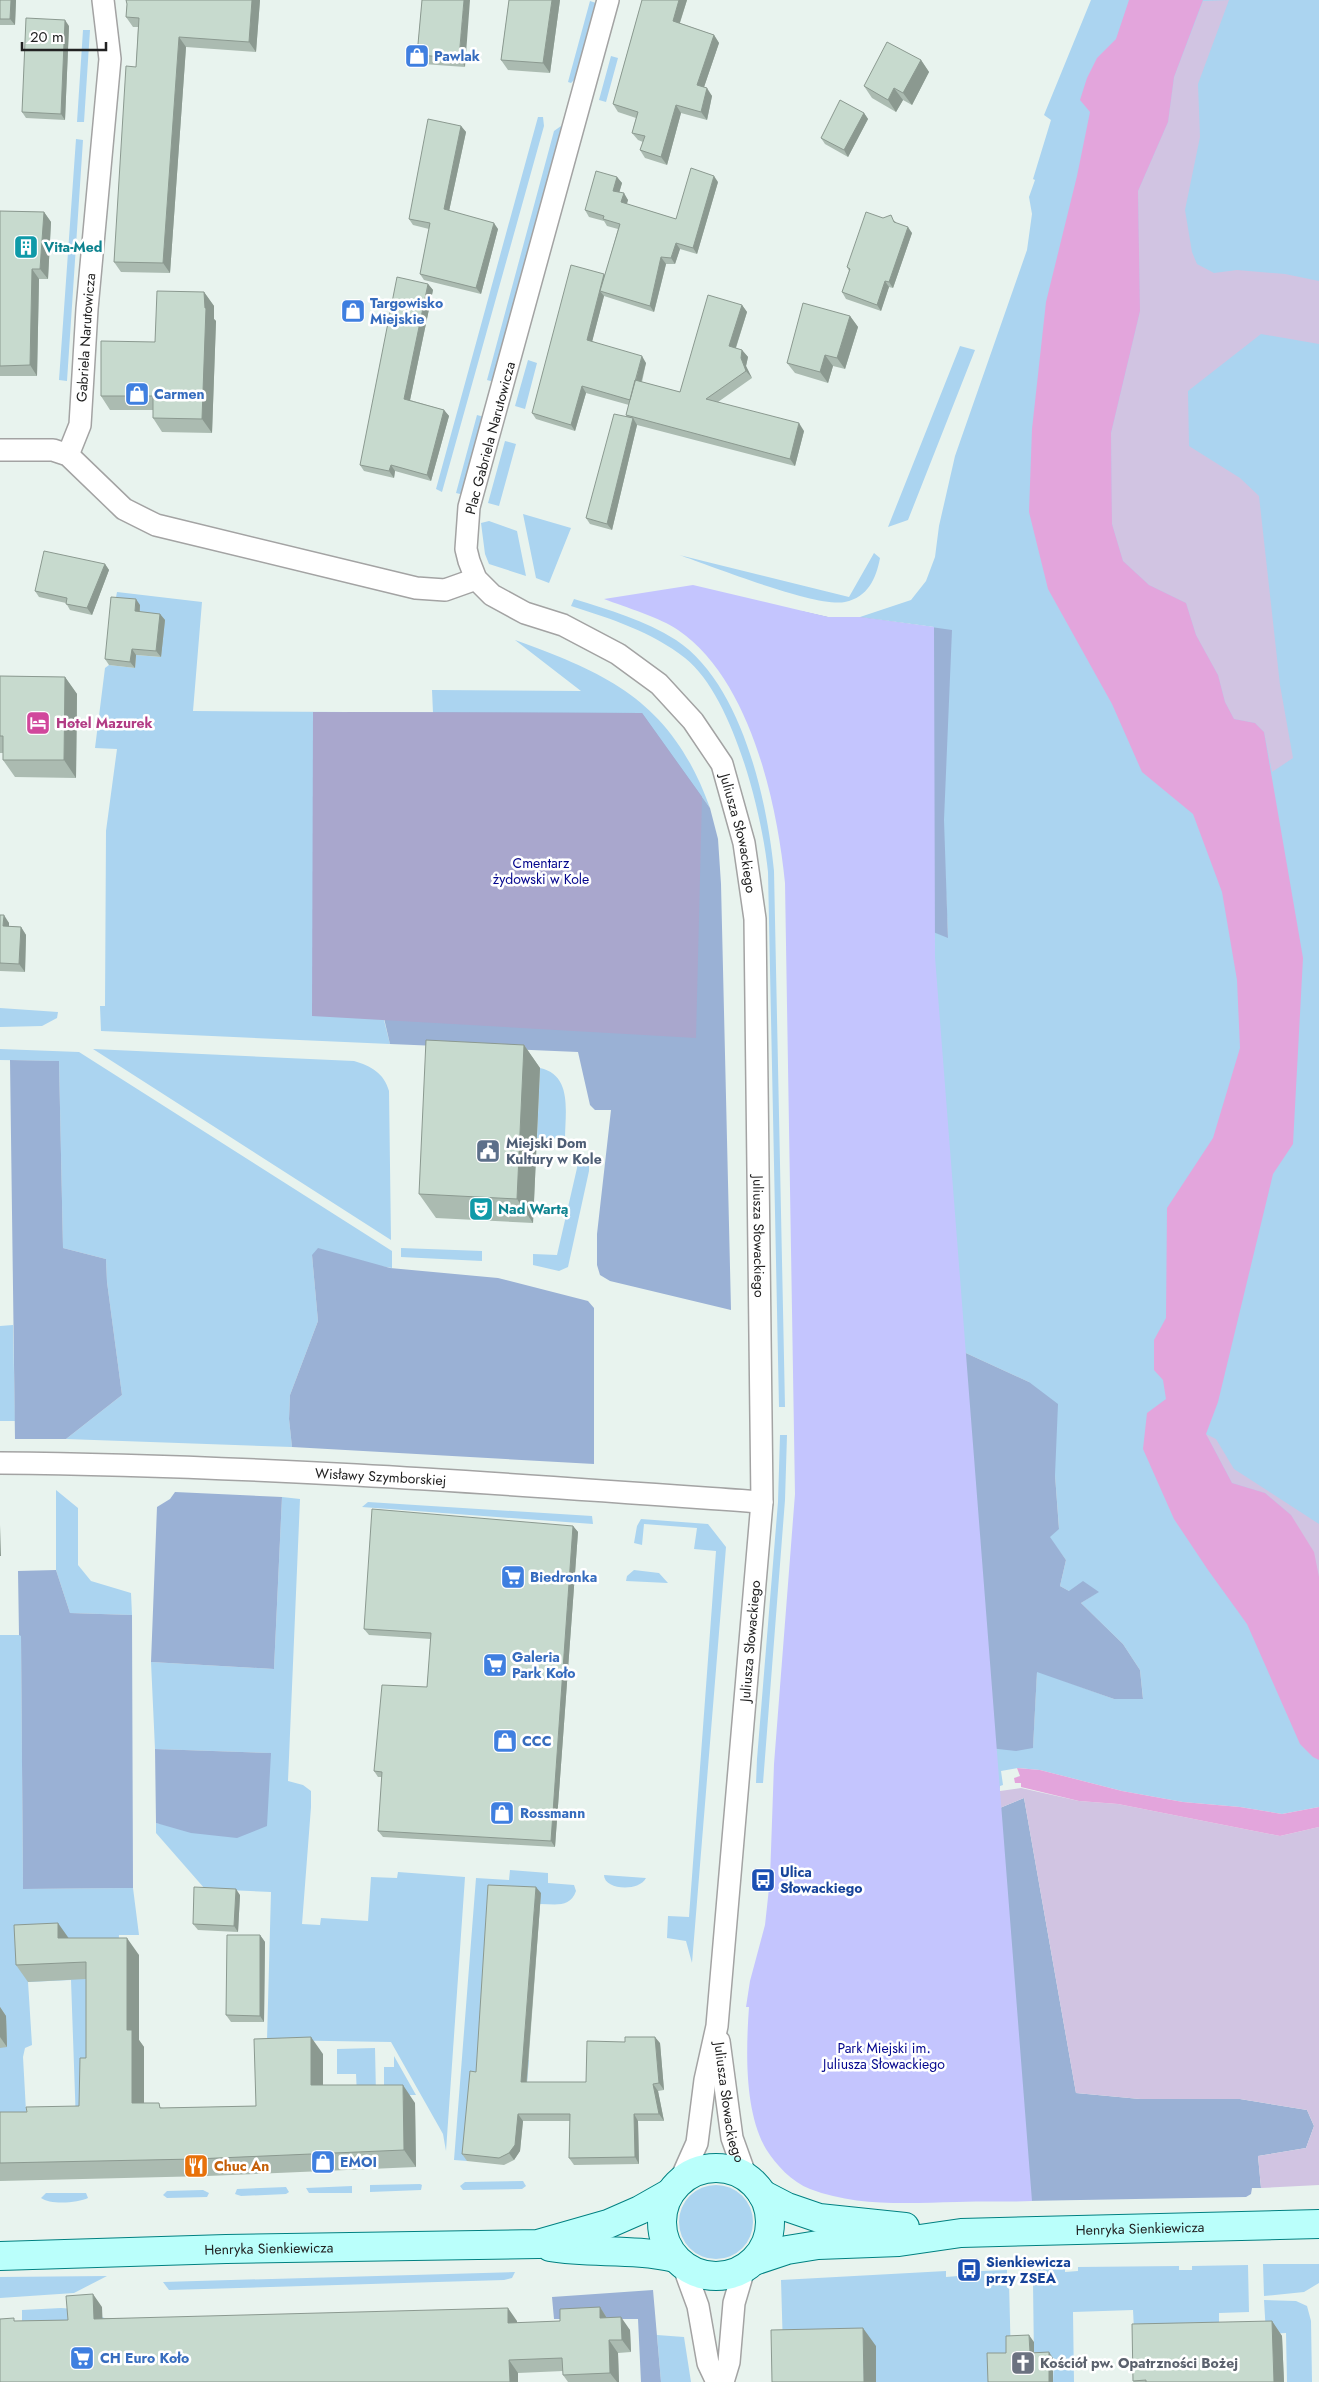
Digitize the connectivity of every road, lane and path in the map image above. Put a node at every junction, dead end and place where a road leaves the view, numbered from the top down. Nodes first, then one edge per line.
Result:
1 (103, 0) edge
2 (608, 0) edge
3 (0, 450) edge
4 (68, 456) junction
5 (476, 579) junction
6 (0, 1462) edge
7 (762, 1502) junction
8 (717, 2026) junction
9 (754, 2185) junction
10 (675, 2187) junction
11 (1319, 2224) edge
12 (962, 2233) junction
13 (538, 2244) junction
14 (0, 2256) edge
15 (679, 2262) junction
16 (749, 2265) junction
17 (717, 2382) edge
18 (723, 2382) edge

1 - 4 street, Gabriela Narutowicza
2 - 5 street, Plac Gabriela Narutowicza
3 - 4 street
4 - 5 street
5 - 7 street, Juliusza Słowackiego
6 - 7 street, Wisławy Szymborskiej
7 - 8 street, Juliusza Słowackiego
8 - 9 street, Juliusza Słowackiego
8 - 10 street, Juliusza Słowackiego
9 - 10 street
9 - 12 street, Henryka Sienkiewicza
9 - 16 street
10 - 13 street, Henryka Sienkiewicza
10 - 15 street
11 - 12 street, Henryka Sienkiewicza
12 - 16 street, Henryka Sienkiewicza
13 - 14 street, Henryka Sienkiewicza
13 - 15 street, Henryka Sienkiewicza
15 - 16 street
15 - 17 street
16 - 18 street

